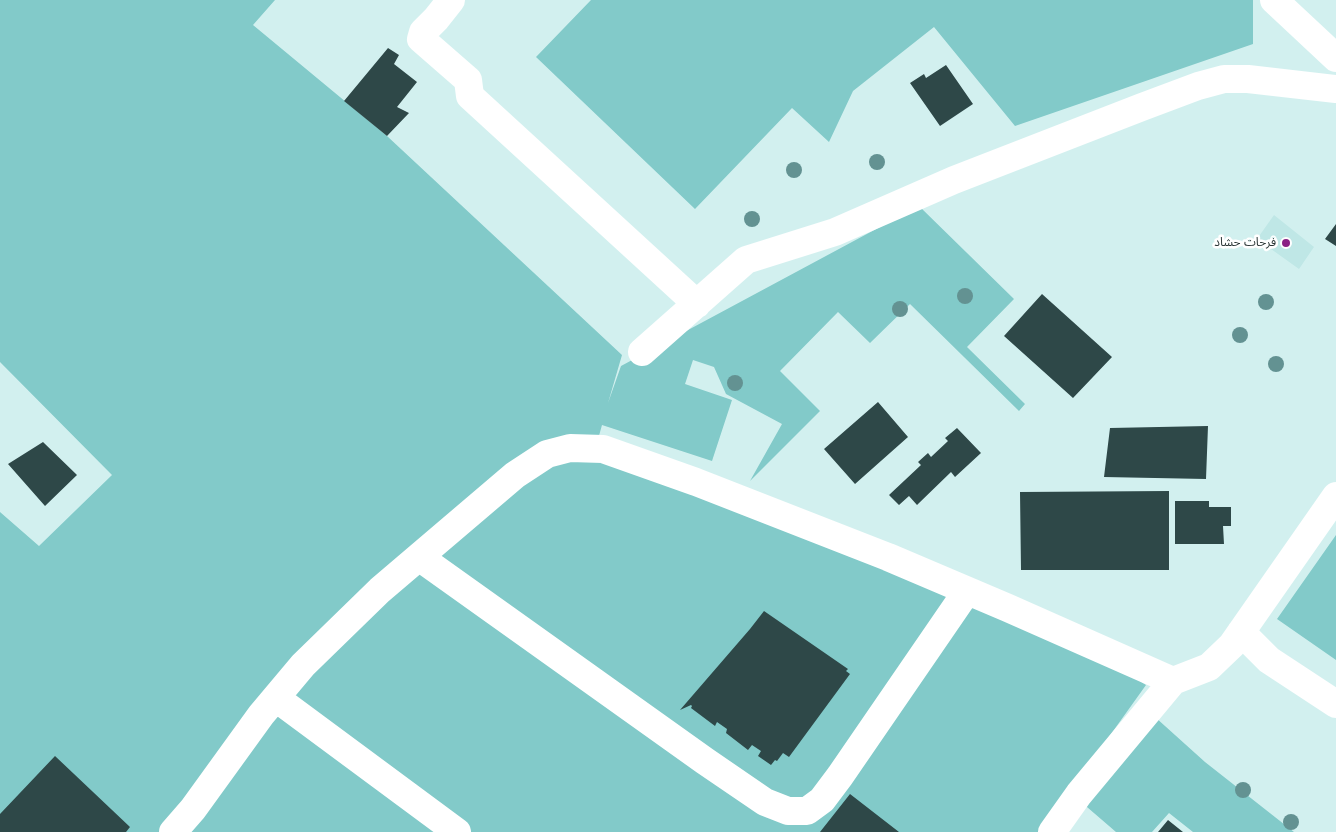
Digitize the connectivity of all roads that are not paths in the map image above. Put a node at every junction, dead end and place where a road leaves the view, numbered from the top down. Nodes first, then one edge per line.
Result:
1 (451, 0) edge
2 (1274, 0) edge
3 (1336, 58) edge
4 (1336, 89) edge
5 (697, 304) junction
6 (642, 352) dead end
7 (1336, 496) edge
8 (419, 557) junction
9 (967, 591) junction
10 (1241, 632) junction
11 (1173, 681) junction
12 (276, 698) junction
13 (1336, 704) edge
14 (807, 810) junction
15 (173, 832) edge
16 (457, 832) edge
17 (791, 832) edge
18 (1052, 832) edge

1 - 5 street
2 - 3 street
4 - 5 street
5 - 6 street
7 - 10 street
8 - 9 street
8 - 12 street
8 - 14 street
9 - 11 street
9 - 14 street
10 - 11 street
10 - 13 street
11 - 18 street
12 - 15 street
12 - 16 street
14 - 17 street

